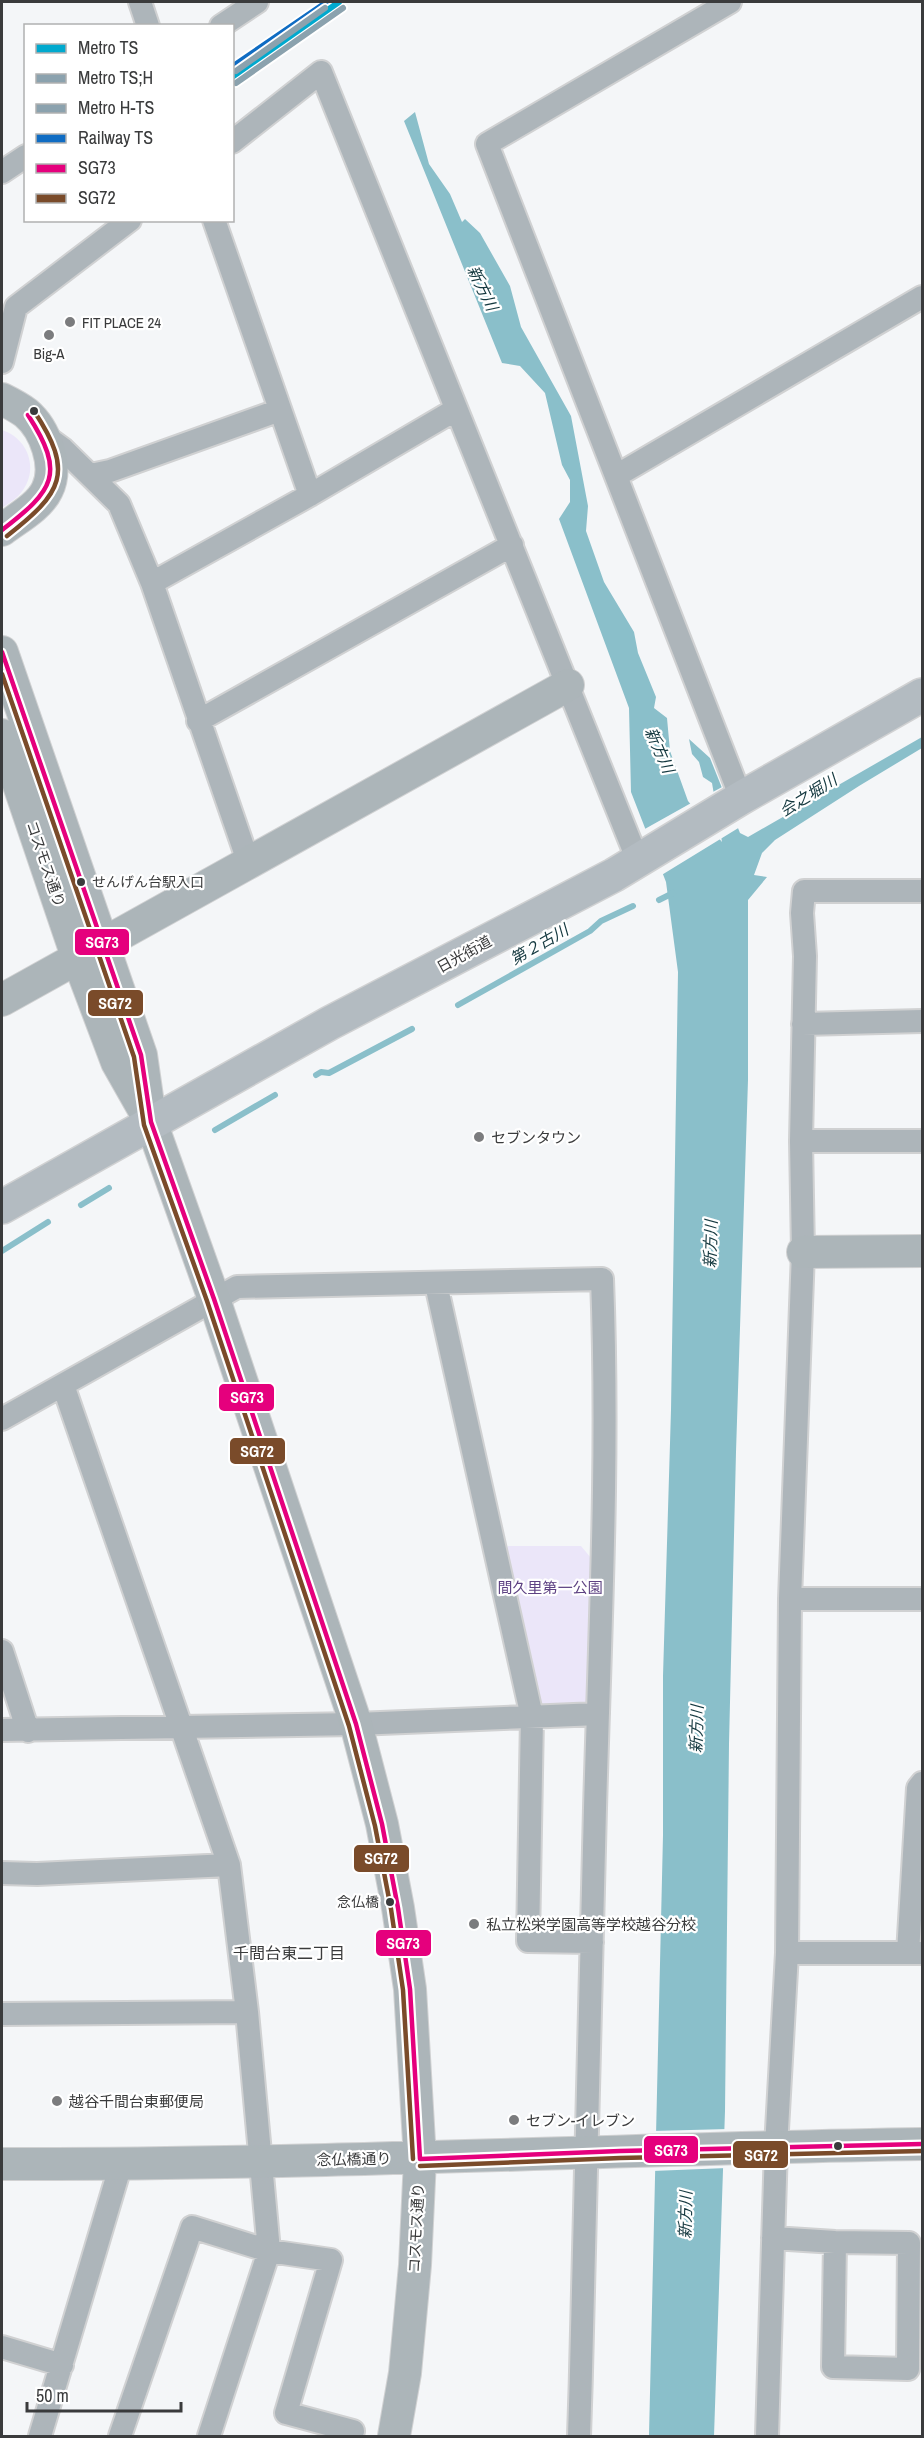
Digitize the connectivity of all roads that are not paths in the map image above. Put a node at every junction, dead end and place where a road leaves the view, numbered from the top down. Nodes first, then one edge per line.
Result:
1 (140, 2) edge
2 (257, 2) edge
3 (730, 2) edge
4 (147, 24) edge
5 (224, 24) edge
6 (234, 140) edge
7 (24, 157) edge
8 (2, 172) edge
9 (127, 222) edge
10 (215, 222) edge
11 (922, 297) edge
12 (2, 362) edge
13 (2, 399) edge
14 (280, 410) junction
15 (455, 410) junction
16 (40, 432) junction
17 (91, 475) junction
18 (616, 476) junction
19 (310, 495) junction
20 (2, 530) edge
21 (512, 544) junction
22 (152, 583) junction
23 (2, 652) edge
24 (568, 685) junction
25 (922, 695) edge
26 (198, 721) junction
27 (2, 735) edge
28 (738, 800) junction
29 (641, 859) junction
30 (248, 861) junction
31 (922, 891) edge
32 (90, 949) junction
33 (2, 999) edge
34 (922, 1021) edge
35 (802, 1024) junction
36 (151, 1122) junction
37 (801, 1141) junction
38 (922, 1141) edge
39 (2, 1207) edge
40 (922, 1251) edge
41 (803, 1252) junction
42 (436, 1284) junction
43 (214, 1299) junction
44 (63, 1385) junction
45 (2, 1419) edge
46 (790, 1599) junction
47 (922, 1599) edge
48 (2, 1651) edge
49 (598, 1714) junction
50 (532, 1717) junction
51 (356, 1724) junction
52 (181, 1727) junction
53 (2, 1730) edge
54 (28, 1731) junction
55 (922, 1783) edge
56 (229, 1865) junction
57 (2, 1873) edge
58 (592, 1942) junction
59 (787, 1953) junction
60 (915, 1953) edge
61 (247, 2012) junction
62 (2, 2014) edge
63 (922, 2144) edge
64 (767, 2147) junction
65 (586, 2152) junction
66 (420, 2159) junction
67 (260, 2160) junction
68 (2, 2164) edge
69 (122, 2164) junction
70 (773, 2238) junction
71 (835, 2242) junction
72 (916, 2243) edge
73 (269, 2251) junction
74 (2, 2347) edge
75 (62, 2365) junction
76 (353, 2432) dead end
77 (40, 2436) edge
78 (120, 2436) edge
79 (209, 2436) edge
80 (394, 2436) edge
81 (579, 2436) edge
82 (767, 2436) edge

1 - 4 street
2 - 5 street
3 - 18 street
6 - 15 street
7 - 8 street
9 - 12 street
10 - 14 street
11 - 18 street
13 - 16 street
14 - 17 street
14 - 19 street
15 - 19 street
15 - 21 street
16 - 17 street
16 - 20 street
17 - 22 street
18 - 28 street
19 - 22 street
21 - 24 street
21 - 26 street
22 - 26 street
23 - 32 street, コスモス通り
24 - 29 street
24 - 30 street
25 - 28 highway, 日光街道
26 - 30 street
27 - 32 street, コスモス通り
28 - 29 highway, 日光街道
29 - 36 highway, 日光街道
30 - 32 street
31 - 35 street
32 - 33 street
32 - 36 street, コスモス通り
34 - 35 street
35 - 37 street
36 - 39 highway, 日光街道
36 - 43 street, コスモス通り
37 - 38 street
37 - 41 street
40 - 41 street
41 - 46 street
42 - 43 street
42 - 49 street
42 - 50 street
43 - 44 street
43 - 51 street, コスモス通り
44 - 45 street
44 - 52 street
46 - 47 street
46 - 59 street
48 - 54 street
49 - 50 street
49 - 58 street
50 - 51 street
50 - 58 street
51 - 52 street
51 - 66 street, コスモス通り
52 - 54 street
52 - 56 street
53 - 54 street
55 - 60 street
56 - 57 street
56 - 61 street
58 - 65 street
59 - 60 street
59 - 64 street
61 - 62 street
61 - 67 street
63 - 64 street, 念仏橋通り
64 - 65 street, 念仏橋通り
64 - 70 street
65 - 66 street, 念仏橋通り
65 - 81 street
66 - 67 street, 念仏橋通り
66 - 80 street, コスモス通り
67 - 69 street, 念仏橋通り
67 - 73 street
68 - 69 street, 念仏橋通り
69 - 75 street
70 - 71 street
70 - 82 street
71 - 72 street
71 - 72 street
73 - 76 street
73 - 78 street
73 - 79 street
74 - 75 street
75 - 77 street

